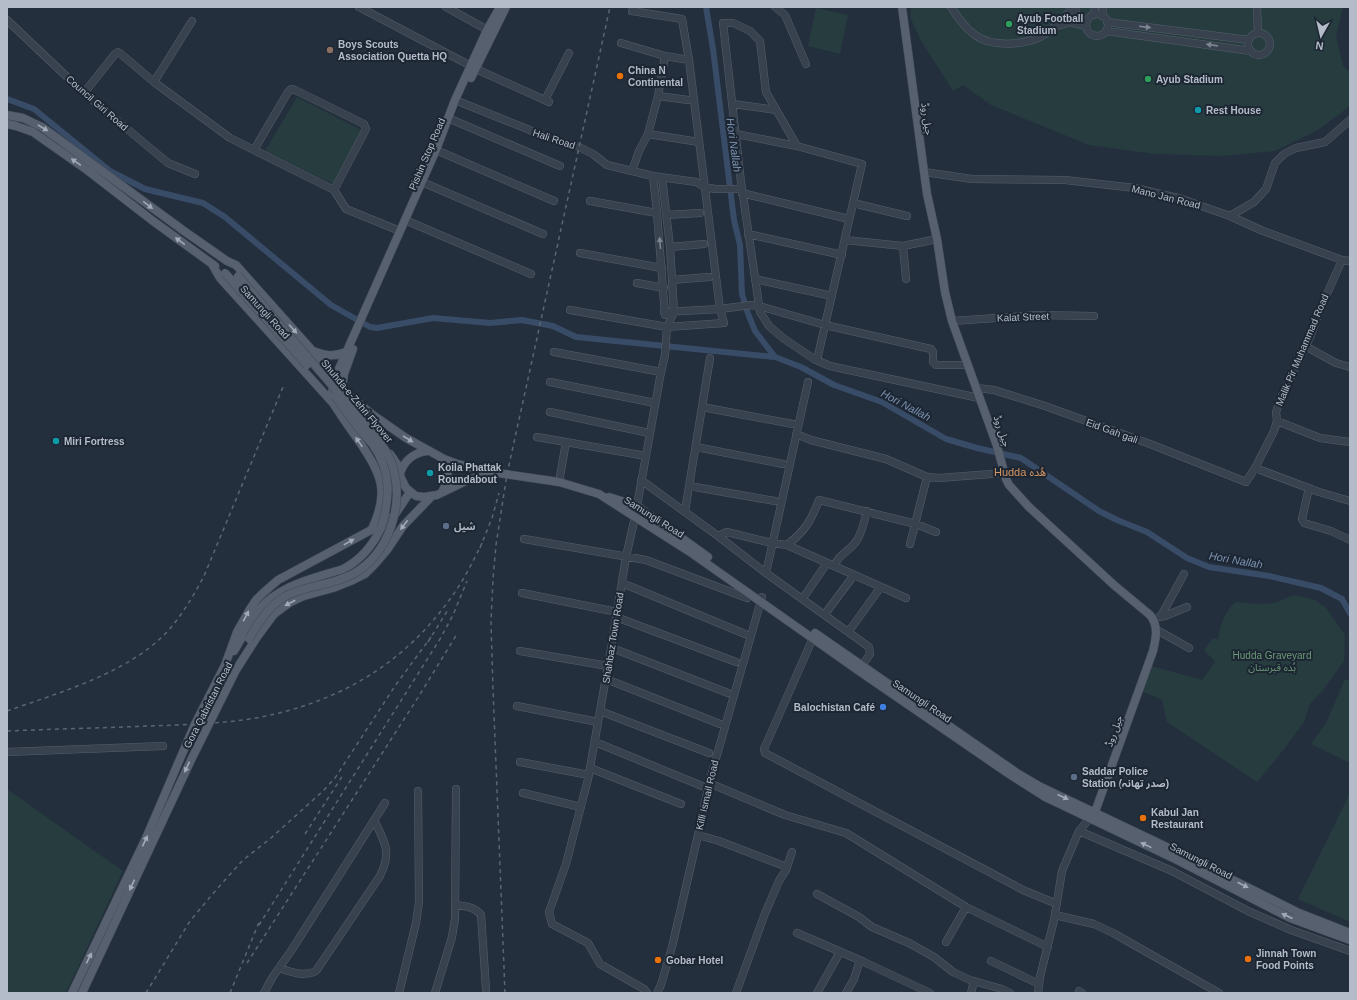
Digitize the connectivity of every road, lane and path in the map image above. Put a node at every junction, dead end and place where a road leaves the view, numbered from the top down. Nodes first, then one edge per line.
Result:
1 (359, 7) edge
2 (447, 7) edge
3 (500, 7) edge
4 (506, 7) edge
5 (775, 7) edge
6 (902, 7) edge
7 (951, 7) edge
8 (1074, 7) edge
9 (1095, 7) edge
10 (1103, 7) edge
11 (1257, 7) edge
12 (632, 11) dead end
13 (1094, 15) junction
14 (1104, 19) junction
15 (7, 20) edge
16 (192, 21) dead end
17 (1086, 25) junction
18 (1052, 28) junction
19 (490, 31) junction
20 (1106, 31) junction
21 (1258, 33) junction
22 (1249, 40) junction
23 (621, 43) dead end
24 (1251, 51) junction
25 (570, 53) dead end
26 (665, 56) junction
27 (688, 60) junction
28 (806, 64) dead end
29 (473, 67) junction
30 (154, 82) junction
31 (84, 93) junction
32 (658, 96) junction
33 (688, 100) dead end
34 (457, 101) junction
35 (733, 104) junction
36 (776, 110) junction
37 (7, 115) edge
38 (450, 119) junction
39 (1350, 120) edge
40 (7, 124) edge
41 (648, 134) junction
42 (736, 134) junction
43 (699, 142) junction
44 (797, 146) junction
45 (254, 150) junction
46 (438, 151) junction
47 (560, 166) dead end
48 (632, 171) junction
49 (924, 172) junction
50 (195, 174) dead end
51 (653, 176) junction
52 (662, 177) junction
53 (424, 182) junction
54 (705, 187) junction
55 (334, 190) junction
56 (740, 191) junction
57 (554, 201) dead end
58 (590, 201) dead end
59 (853, 203) junction
60 (657, 213) junction
61 (700, 213) dead end
62 (666, 215) junction
63 (907, 216) dead end
64 (1230, 216) junction
65 (850, 219) junction
66 (407, 220) junction
67 (400, 231) junction
68 (543, 234) dead end
69 (748, 234) junction
70 (937, 239) junction
71 (845, 240) junction
72 (704, 244) dead end
73 (903, 246) junction
74 (670, 247) junction
75 (580, 253) dead end
76 (842, 255) junction
77 (227, 261) junction
78 (1346, 261) edge
79 (212, 264) junction
80 (662, 268) junction
81 (531, 274) dead end
82 (709, 277) dead end
83 (755, 279) junction
84 (906, 279) dead end
85 (672, 280) junction
86 (637, 284) dead end
87 (664, 288) junction
88 (832, 296) junction
89 (759, 306) junction
90 (720, 309) junction
91 (367, 310) junction
92 (570, 310) dead end
93 (664, 312) junction
94 (674, 312) junction
95 (1094, 316) dead end
96 (952, 321) junction
97 (825, 325) junction
98 (667, 328) junction
99 (1305, 346) junction
100 (312, 351) junction
101 (346, 352) junction
102 (554, 352) dead end
103 (710, 358) dead end
104 (818, 360) junction
105 (968, 365) junction
106 (1350, 367) edge
107 (660, 372) junction
108 (334, 380) junction
109 (550, 382) dead end
110 (808, 382) dead end
111 (342, 388) junction
112 (976, 388) junction
113 (980, 398) junction
114 (330, 400) junction
115 (655, 403) junction
116 (702, 407) junction
117 (550, 412) dead end
118 (1277, 421) junction
119 (793, 424) dead end
120 (650, 433) junction
121 (796, 434) junction
122 (537, 437) dead end
123 (566, 442) junction
124 (1350, 442) edge
125 (696, 447) junction
126 (427, 451) junction
127 (646, 456) junction
128 (444, 459) junction
129 (783, 464) dead end
130 (1255, 468) junction
131 (491, 472) junction
132 (400, 473) junction
133 (1004, 473) junction
134 (927, 477) junction
135 (641, 480) junction
136 (559, 482) junction
137 (1245, 482) joint
138 (689, 486) junction
139 (1310, 488) junction
140 (410, 492) junction
141 (442, 492) junction
142 (599, 494) junction
143 (431, 497) junction
144 (775, 501) dead end
145 (1350, 501) edge
146 (637, 506) junction
147 (685, 511) junction
148 (867, 511) junction
149 (635, 517) junction
150 (916, 524) junction
151 (372, 529) junction
152 (936, 532) dead end
153 (718, 536) junction
154 (524, 539) dead end
155 (1350, 540) edge
156 (772, 543) junction
157 (910, 544) dead end
158 (787, 545) junction
159 (626, 557) junction
160 (830, 565) junction
161 (766, 573) junction
162 (1184, 574) dead end
163 (854, 575) junction
164 (622, 583) junction
165 (880, 588) junction
166 (522, 593) dead end
167 (747, 598) dead end
168 (803, 598) junction
169 (906, 598) dead end
170 (762, 599) junction
171 (1187, 607) dead end
172 (826, 614) junction
173 (617, 615) junction
174 (1158, 618) junction
175 (1156, 630) junction
176 (848, 631) junction
177 (745, 634) dead end
178 (246, 638) junction
179 (813, 638) junction
180 (612, 648) junction
181 (1189, 648) dead end
182 (520, 651) dead end
183 (736, 662) dead end
184 (225, 665) junction
185 (608, 666) junction
186 (861, 668) junction
187 (236, 670) junction
188 (606, 679) junction
189 (728, 693) dead end
190 (517, 706) dead end
191 (600, 711) junction
192 (598, 722) junction
193 (720, 724) dead end
194 (595, 742) junction
195 (163, 746) dead end
196 (7, 752) edge
197 (709, 753) dead end
198 (520, 762) dead end
199 (589, 771) junction
200 (705, 784) junction
201 (456, 789) dead end
202 (418, 791) dead end
203 (524, 793) dead end
204 (385, 803) dead end
205 (681, 804) dead end
206 (581, 807) junction
207 (1093, 815) junction
208 (374, 820) junction
209 (1079, 831) junction
210 (698, 835) junction
211 (792, 852) dead end
212 (787, 867) junction
213 (1222, 878) junction
214 (817, 894) dead end
215 (1057, 904) junction
216 (455, 905) junction
217 (966, 907) junction
218 (1055, 915) junction
219 (1350, 933) edge
220 (797, 934) dead end
221 (1350, 940) edge
222 (946, 942) dead end
223 (1048, 946) junction
224 (1350, 951) edge
225 (840, 952) junction
226 (860, 960) junction
227 (991, 961) dead end
228 (279, 968) junction
229 (974, 981) junction
230 (1039, 984) junction
231 (486, 989) dead end
232 (72, 993) edge
233 (82, 993) edge
234 (264, 993) edge
235 (399, 993) edge
236 (435, 993) edge
237 (647, 993) edge
238 (657, 993) edge
239 (736, 993) edge
240 (817, 993) edge
241 (847, 993) edge
242 (930, 993) edge
243 (971, 993) edge
244 (1010, 993) edge
245 (1038, 993) edge
246 (1219, 993) edge

1 - 29 street
2 - 19 street
3 - 19 main road, Pishin Stop Road
4 - 19 main road, Pishin Stop Road
5 - 28 street
6 - 49 main road, جیل روڈ
7 - 18 street
8 - 17 street
8 - 18 street
9 - 13 street
10 - 14 street
11 - 21 street
12 - 27 street
13 - 14 street
13 - 17 street
14 - 20 street
14 -> 22 street
15 - 31 street, Council Giri Road
16 - 30 street
17 - 18 street
17 - 20 street
19 - 29 main road, Pishin Stop Road
24 -> 20 street
21 - 22 street
21 - 24 street
22 - 24 street
23 - 26 street
25 - 29 street
26 - 27 street
26 - 32 street
27 - 43 street
29 - 34 main road, Pishin Stop Road
30 - 31 street
30 - 45 street
31 - 50 street, Council Giri Road
32 - 33 street
32 - 41 street
34 - 38 main road, Pishin Stop Road
34 - 48 street, Hali Road
35 - 36 street
35 - 36 street
35 - 42 street
36 - 44 street
37 -> 77 main road, Samungli Road
38 - 46 main road, Pishin Stop Road
38 - 47 street
39 - 64 street
79 -> 40 main road, Samungli Road
41 - 43 street
41 - 48 street
42 - 44 street
42 - 56 street
43 - 54 street
44 - 59 street
45 - 55 street
45 - 55 street
46 - 53 main road, Pishin Stop Road
46 - 57 street
48 - 51 street, Hali Road
49 - 64 street, Mano Jan Road
49 - 70 main road, جیل روڈ
51 - 52 street, Hali Road
51 - 60 street
52 - 54 street, Hali Road
52 - 62 street
53 - 66 main road, Pishin Stop Road
53 - 68 street
54 - 56 street, Hali Road
54 - 90 street
55 - 67 street
56 - 65 street, Hali Road
56 - 69 street
58 - 60 street
59 - 63 street
59 - 65 street
80 -> 60 street
61 - 62 street
62 - 74 street
64 - 78 street, Mano Jan Road
65 - 71 street
66 - 67 main road, Pishin Stop Road
66 - 81 street
66 - 91 main road, Pishin Stop Road
67 - 91 main road, Pishin Stop Road
69 - 76 street
69 - 83 street
70 - 73 street
70 - 96 main road, جیل روڈ
71 - 73 street
71 - 76 street
72 - 74 street
73 - 84 street
74 - 85 street
75 - 80 street
76 - 88 street
77 -> 100 main road, Samungli Road
77 - 178 main road, Shuhda-e-Zehri Flyover, bridge
78 - 99 street, Malik Pir Muhammad Road
79 - 114 main road, Samungli Road
79 - 178 main road, Shuhda-e-Zehri Flyover, bridge
80 - 87 street
82 - 85 street
83 - 88 street
83 - 89 street
85 - 94 street
86 - 87 street
87 - 93 street
88 - 97 street
89 - 90 street
89 - 97 street
89 - 104 street
90 - 94 street
90 - 98 street
91 - 101 main road
91 - 111 main road
92 - 98 street
93 - 94 street
93 - 98 street
94 - 98 street
95 - 96 street, Kalat Street
96 - 105 main road, جیل روڈ
97 - 104 street
97 - 105 street
98 - 107 street, Shahbaz Town Road
99 - 106 street
99 - 118 street, Malik Pir Muhammad Road
100 - 101 main road
100 - 108 main road, Samungli Road
101 - 108 main road
102 - 107 street
103 - 116 street
104 - 113 street
105 - 112 main road, جیل روڈ
107 - 115 street, Shahbaz Town Road
108 - 111 main road, Samungli Road
108 - 114 main road
109 - 115 street
110 - 121 street
111 -> 126 main road, Samungli Road
112 - 113 main road, جیل روڈ
112 - 137 street, Eid Gah gali
113 - 133 main road, جیل روڈ
114 - 132 main road, Samungli Road
151 -> 114 main road
115 - 120 street, Shahbaz Town Road
116 - 119 street
116 - 125 street
117 - 120 street
118 - 124 street
118 - 130 street, Malik Pir Muhammad Road
120 - 127 street, Shahbaz Town Road
121 - 134 street
121 - 156 street
122 - 123 street
123 - 127 street
123 - 136 street
125 - 129 street
125 - 138 street
126 - 128 main road, Samungli Road
126 - 132 main road
127 - 135 street, Shahbaz Town Road
128 - 131 main road, Samungli Road
128 - 141 main road
130 - 137 street, Malik Pir Muhammad Road
130 - 139 street
131 - 136 main road, Samungli Road
131 - 141 main road, Samungli Road
132 - 140 main road, Samungli Road
133 - 134 street
133 - 174 main road, جیل روڈ
134 - 150 street
135 - 146 street, Shahbaz Town Road
135 - 147 street
136 - 142 main road, Samungli Road
138 - 144 street
138 - 147 street
139 - 145 street
139 - 155 street
140 - 143 main road
140 - 151 main road, Gora Qabristan Road
141 - 143 main road, Samungli Road
142 - 146 main road
142 - 149 main road, Samungli Road
143 -> 187 main road, Gora Qabristan Road
146 - 149 street, Shahbaz Town Road
146 - 170 main road
147 - 153 street
148 - 150 street
148 - 158 street
148 - 160 street
149 - 159 street, Shahbaz Town Road
149 - 170 main road, Samungli Road
150 - 152 street
150 - 157 street
184 -> 151 main road, Gora Qabristan Road
153 - 156 street
153 - 161 street
154 - 159 street
156 - 158 street
156 - 161 street
158 - 160 street
159 - 164 street, Shahbaz Town Road
159 - 167 street
160 - 163 street
160 - 168 street
161 - 168 street
162 - 174 street
163 - 165 street
163 - 172 street
164 - 173 street, Shahbaz Town Road
164 - 177 street
165 - 169 street
165 - 176 street
166 - 173 street
168 - 172 street
170 - 179 main road, Samungli Road
170 - 186 main road, Samungli Road
170 - 200 street, Killi Ismail Road
171 - 174 street
172 - 176 street
173 - 180 street, Shahbaz Town Road
173 - 183 street
174 - 175 main road, جیل روڈ
175 - 181 street
175 - 207 main road, جیل روڈ
176 - 186 street
178 - 184 main road, Shuhda-e-Zehri Flyover
178 - 187 main road, Shuhda-e-Zehri Flyover
179 - 186 main road, Samungli Road
179 - 215 street
180 - 185 street, Shahbaz Town Road
180 - 189 street
182 - 185 street
232 -> 184 main road, Gora Qabristan Road
185 - 188 street, Shahbaz Town Road
186 - 207 main road, Samungli Road
187 -> 233 main road, Gora Qabristan Road
188 - 191 street, Shahbaz Town Road
188 - 193 street
190 - 192 street
191 - 192 street, Shahbaz Town Road
191 - 197 street
192 - 194 street, Shahbaz Town Road
194 - 199 street, Shahbaz Town Road
194 - 200 street
195 - 196 street
198 - 199 street
199 - 205 street
199 - 206 street, Shahbaz Town Road
200 - 210 street, Killi Ismail Road
200 - 217 street
201 - 216 street
202 - 235 street
203 - 206 street
204 - 208 street
206 - 237 street, Shahbaz Town Road
207 - 209 street
207 - 213 main road, Samungli Road
208 - 228 street
208 - 228 street
209 - 215 street
209 - 224 street
210 - 212 street
210 - 238 street, Killi Ismail Road
211 - 212 street
212 - 239 street
213 -> 219 main road, Samungli Road
221 -> 213 main road, Samungli Road
214 - 229 street
215 - 218 street
216 - 231 street
216 - 236 street
217 - 222 street
217 - 223 street
218 - 223 street
218 - 246 street
220 - 225 street
223 - 230 street
225 - 226 street
225 - 240 street
226 - 241 street
226 - 242 street
227 - 230 street
228 - 234 street
229 - 243 street
229 - 244 street
230 - 245 street

